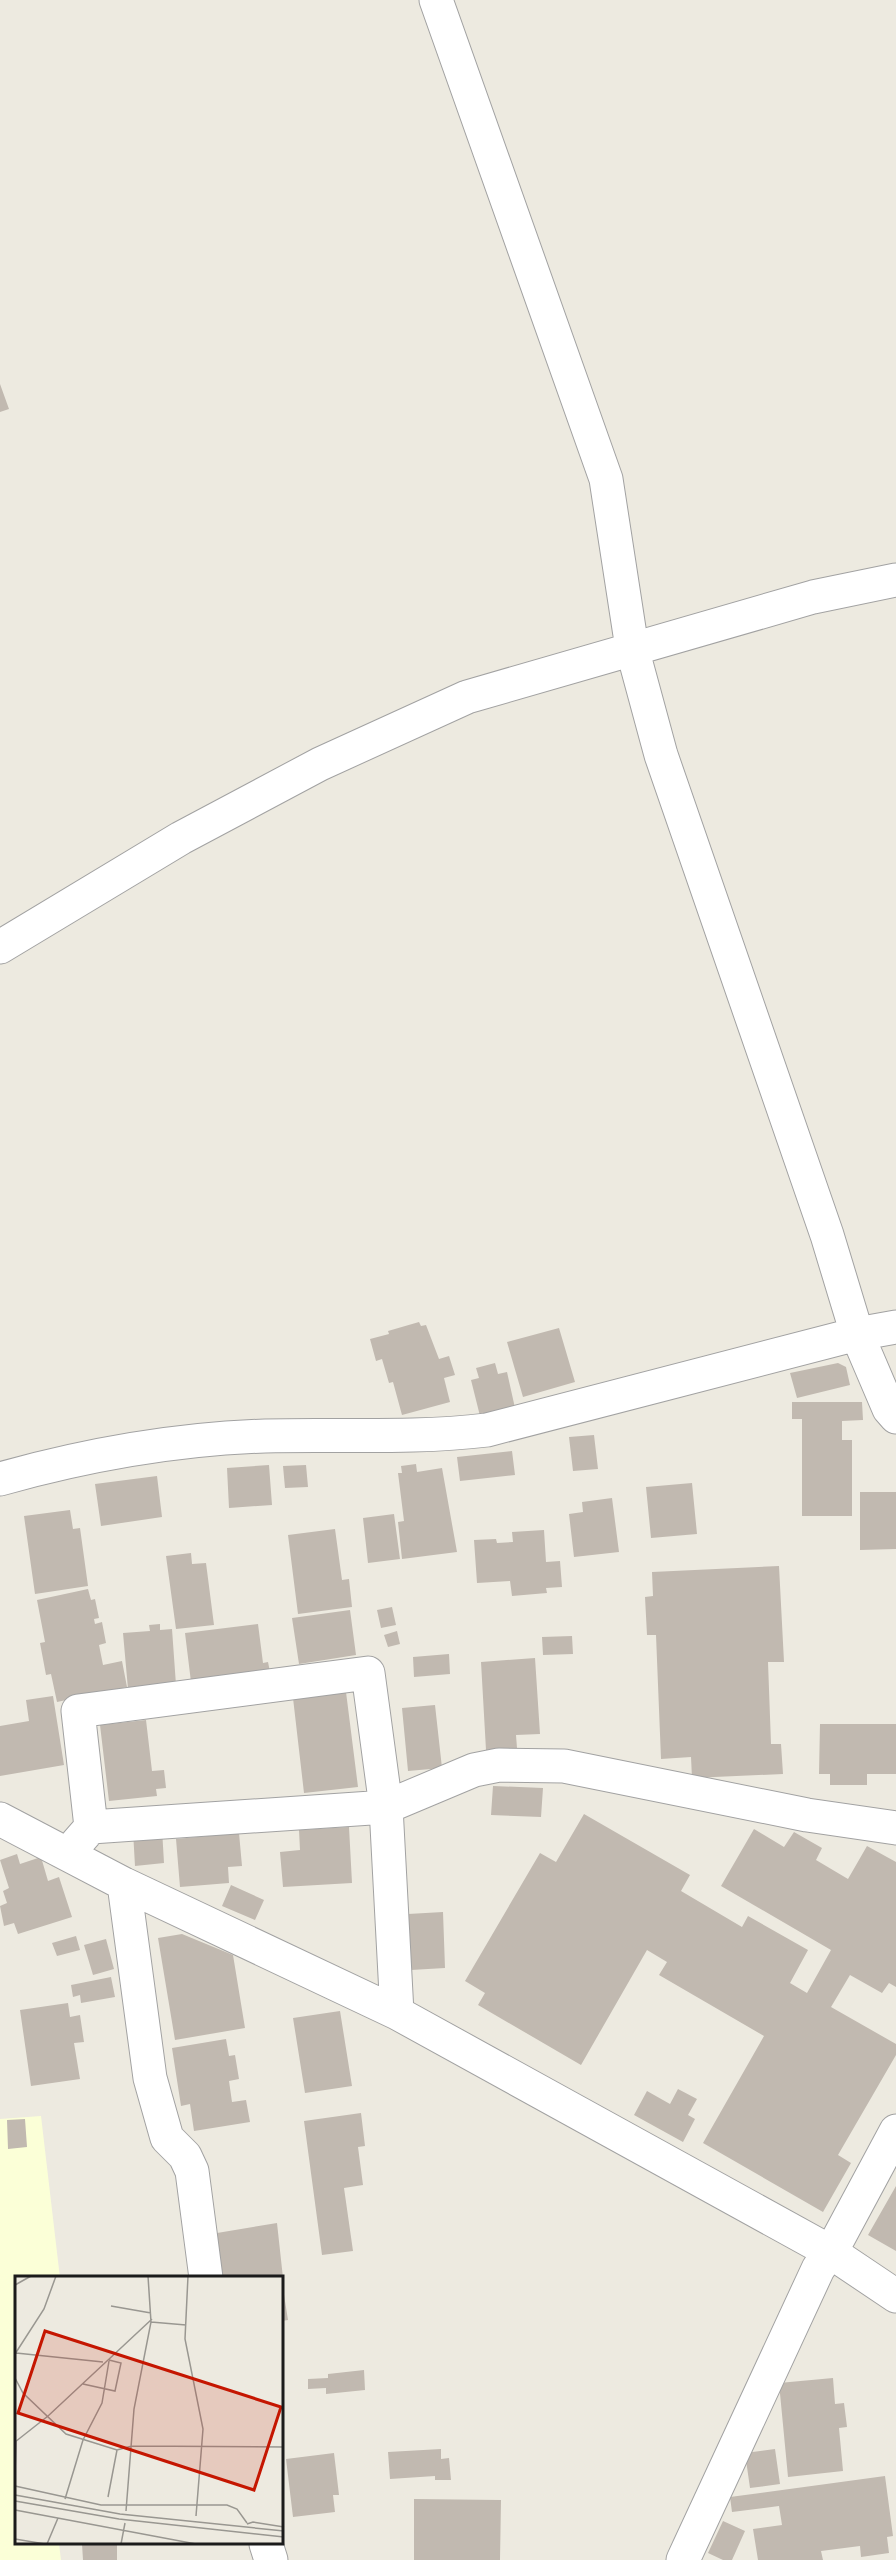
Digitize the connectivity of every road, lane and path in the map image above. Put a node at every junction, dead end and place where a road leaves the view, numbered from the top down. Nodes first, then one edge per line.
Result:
1 (436, 0) edge
2 (896, 580) edge
3 (632, 648) junction
4 (0, 947) edge
5 (896, 1327) edge
6 (857, 1334) junction
7 (896, 1417) edge
8 (0, 1479) edge
9 (386, 1807) junction
10 (0, 1819) edge
11 (92, 1827) junction
12 (896, 1828) edge
13 (68, 1853) junction
14 (124, 1884) junction
15 (397, 2013) junction
16 (896, 2131) edge
17 (829, 2251) junction
18 (206, 2276) edge
19 (896, 2296) edge
20 (266, 2545) edge
21 (270, 2560) edge
22 (682, 2560) edge

1 - 3 street
2 - 3 street
3 - 4 street
3 - 6 street
5 - 6 street
6 - 7 street
6 - 8 street
9 - 11 street
9 - 11 street
9 - 12 street
9 - 15 street
10 - 13 street
11 - 13 street
13 - 14 street
14 - 15 street
14 - 18 street
15 - 17 street
16 - 17 street
17 - 19 street
17 - 22 street
20 - 21 street

